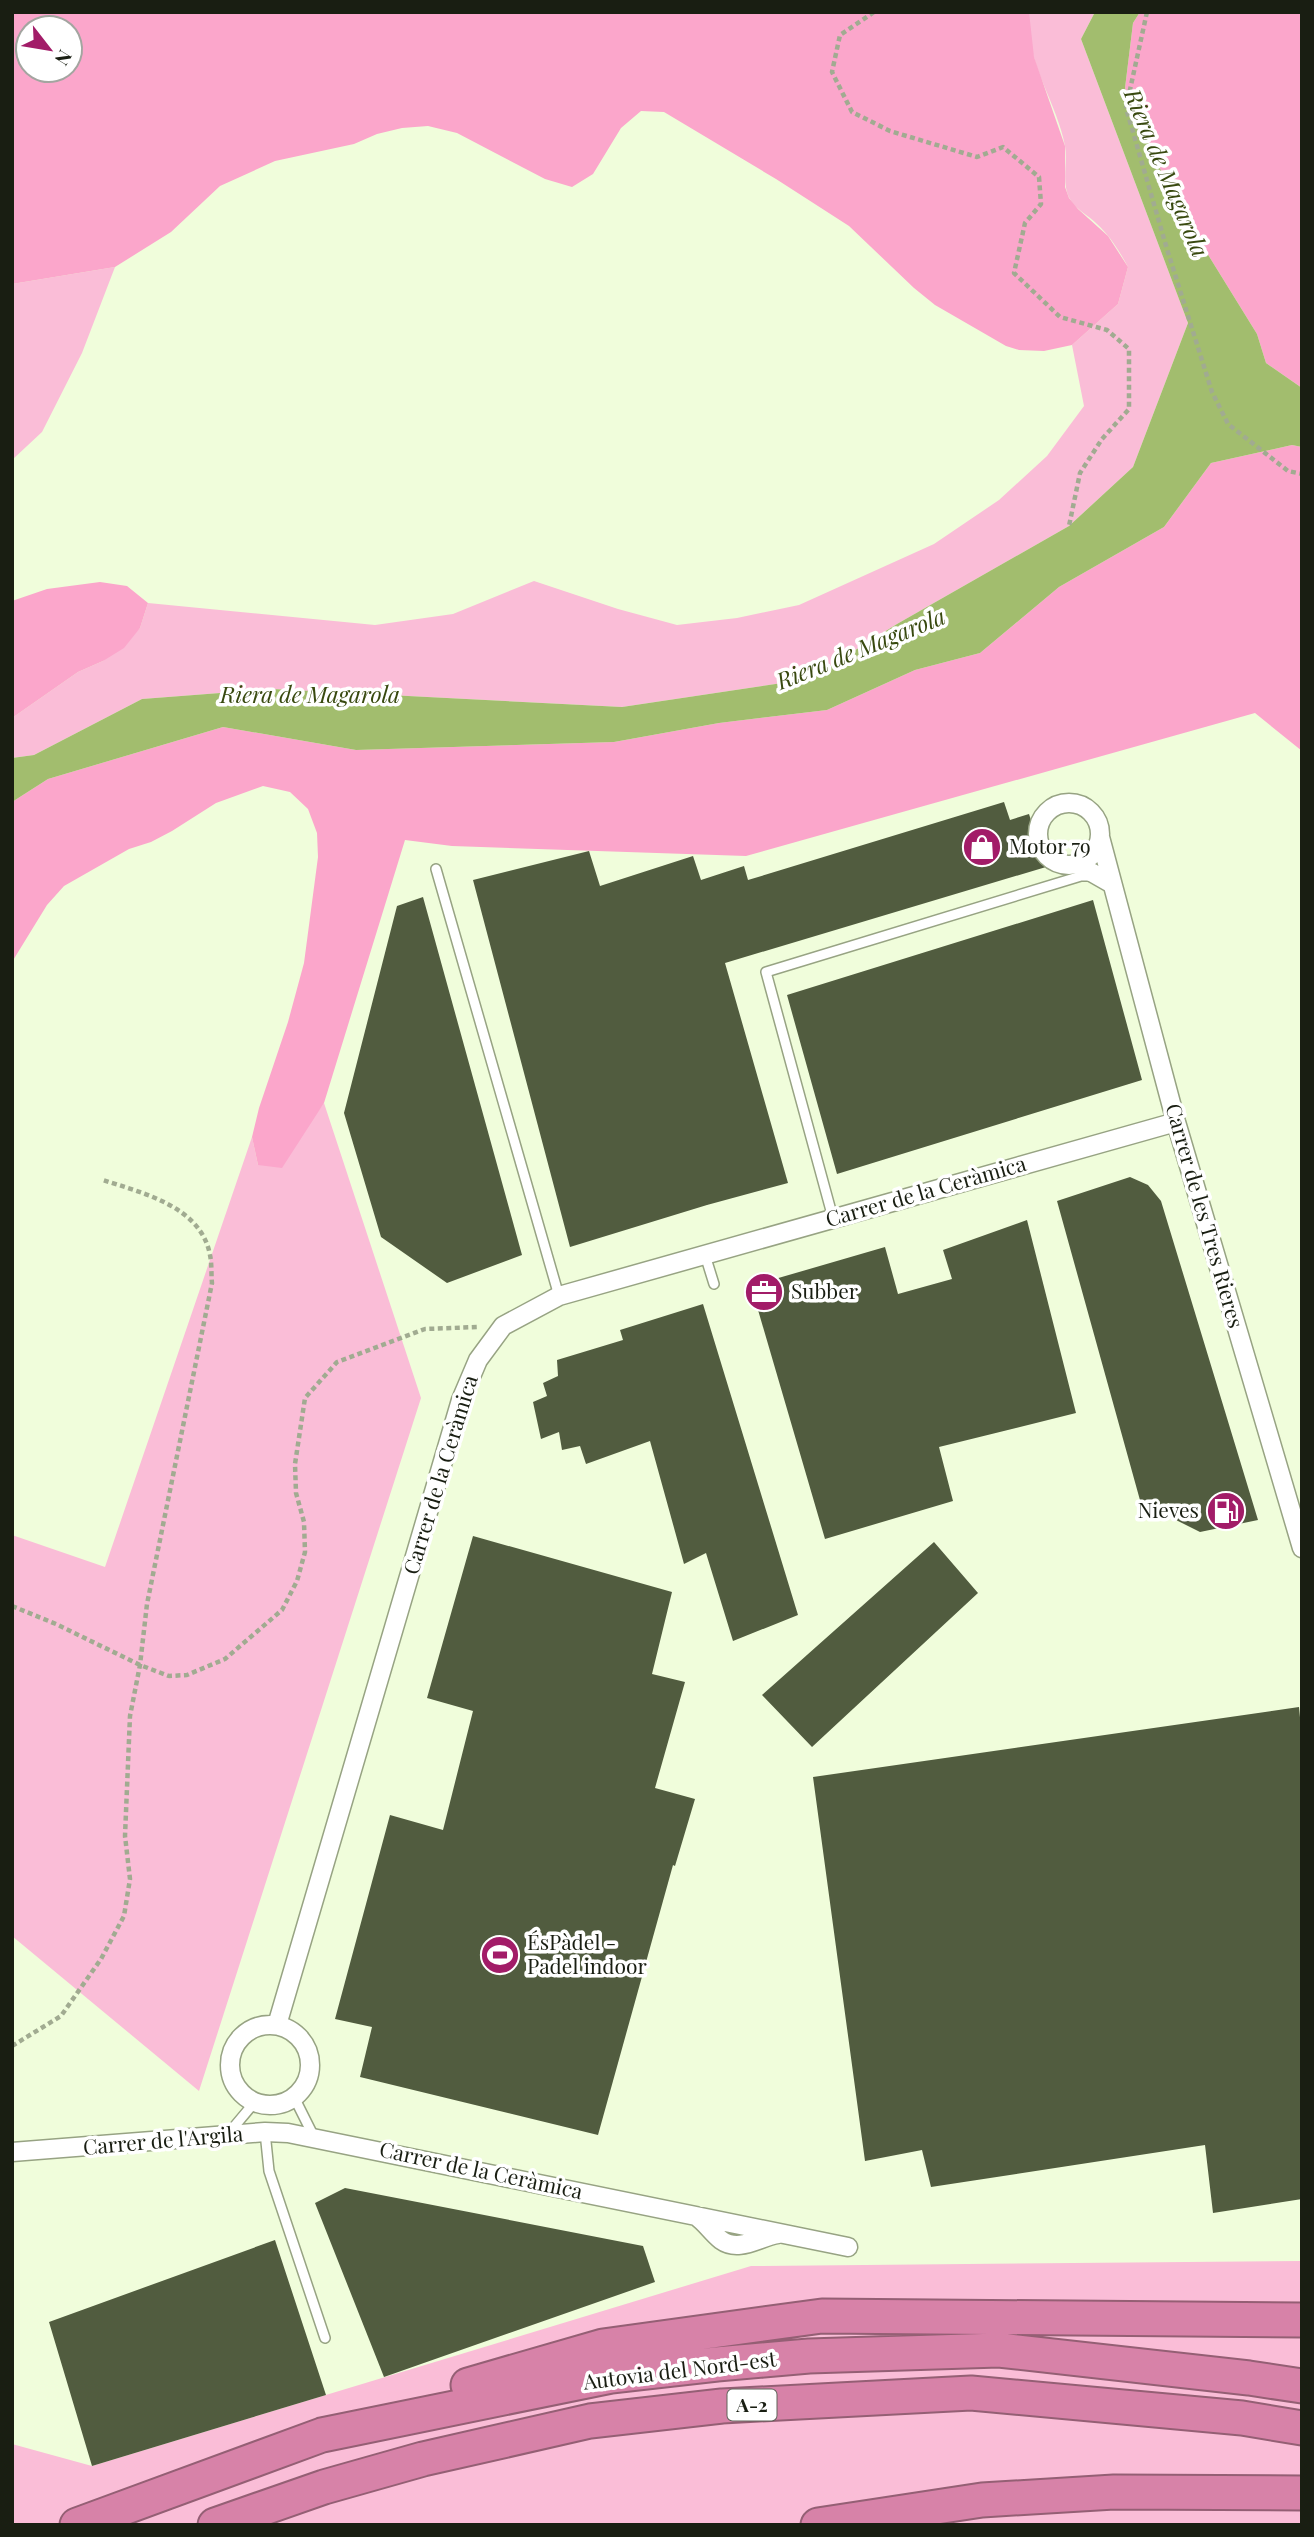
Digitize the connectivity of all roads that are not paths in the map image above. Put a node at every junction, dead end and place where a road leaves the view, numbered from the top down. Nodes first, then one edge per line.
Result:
1 (1100, 837) junction
2 (1077, 864) junction
3 (436, 869) dead end
4 (1105, 880) junction
5 (1176, 1122) junction
6 (833, 1219) junction
7 (705, 1255) junction
8 (714, 1284) dead end
9 (559, 1296) junction
10 (1302, 1548) edge
11 (277, 2025) junction
12 (294, 2097) junction
13 (254, 2103) junction
14 (265, 2132) junction
15 (227, 2136) junction
16 (314, 2137) junction
17 (12, 2152) edge
18 (848, 2247) dead end
19 (1302, 2320) edge
20 (325, 2338) dead end
21 (1302, 2386) edge
22 (1302, 2428) edge
23 (322, 2435) junction
24 (1302, 2493) edge
25 (77, 2525) edge
26 (215, 2525) edge
27 (818, 2525) edge

1 - 2 street
1 - 2 street, Carrer de les Tres Rieres
1 - 4 street, Carrer de les Tres Rieres
2 - 4 street, Carrer de les Tres Rieres
3 - 9 lane
4 - 5 street, Carrer de les Tres Rieres
4 - 6 lane
5 - 6 street, Carrer de la Ceràmica
5 - 10 street, Carrer de les Tres Rieres
6 - 7 street, Carrer de la Ceràmica
7 - 8 lane
7 - 9 street, Carrer de la Ceràmica
9 - 11 street, Carrer de la Ceràmica
11 - 12 street
11 - 13 street
12 - 13 street
12 - 16 lane
13 - 15 lane
14 - 15 street, Carrer de l'Argila
14 - 16 street, Carrer de l'Argila
14 - 20 lane
15 - 17 street, Carrer de l'Argila
16 - 18 street, Carrer de la Ceràmica
19 - 23 highway
21 - 23 highway, Autovia del Nord-est / A-2
22 - 26 highway, Autovia del Nord-est / A-2
23 - 25 highway, Autovia del Nord-est / A-2
24 - 27 highway

